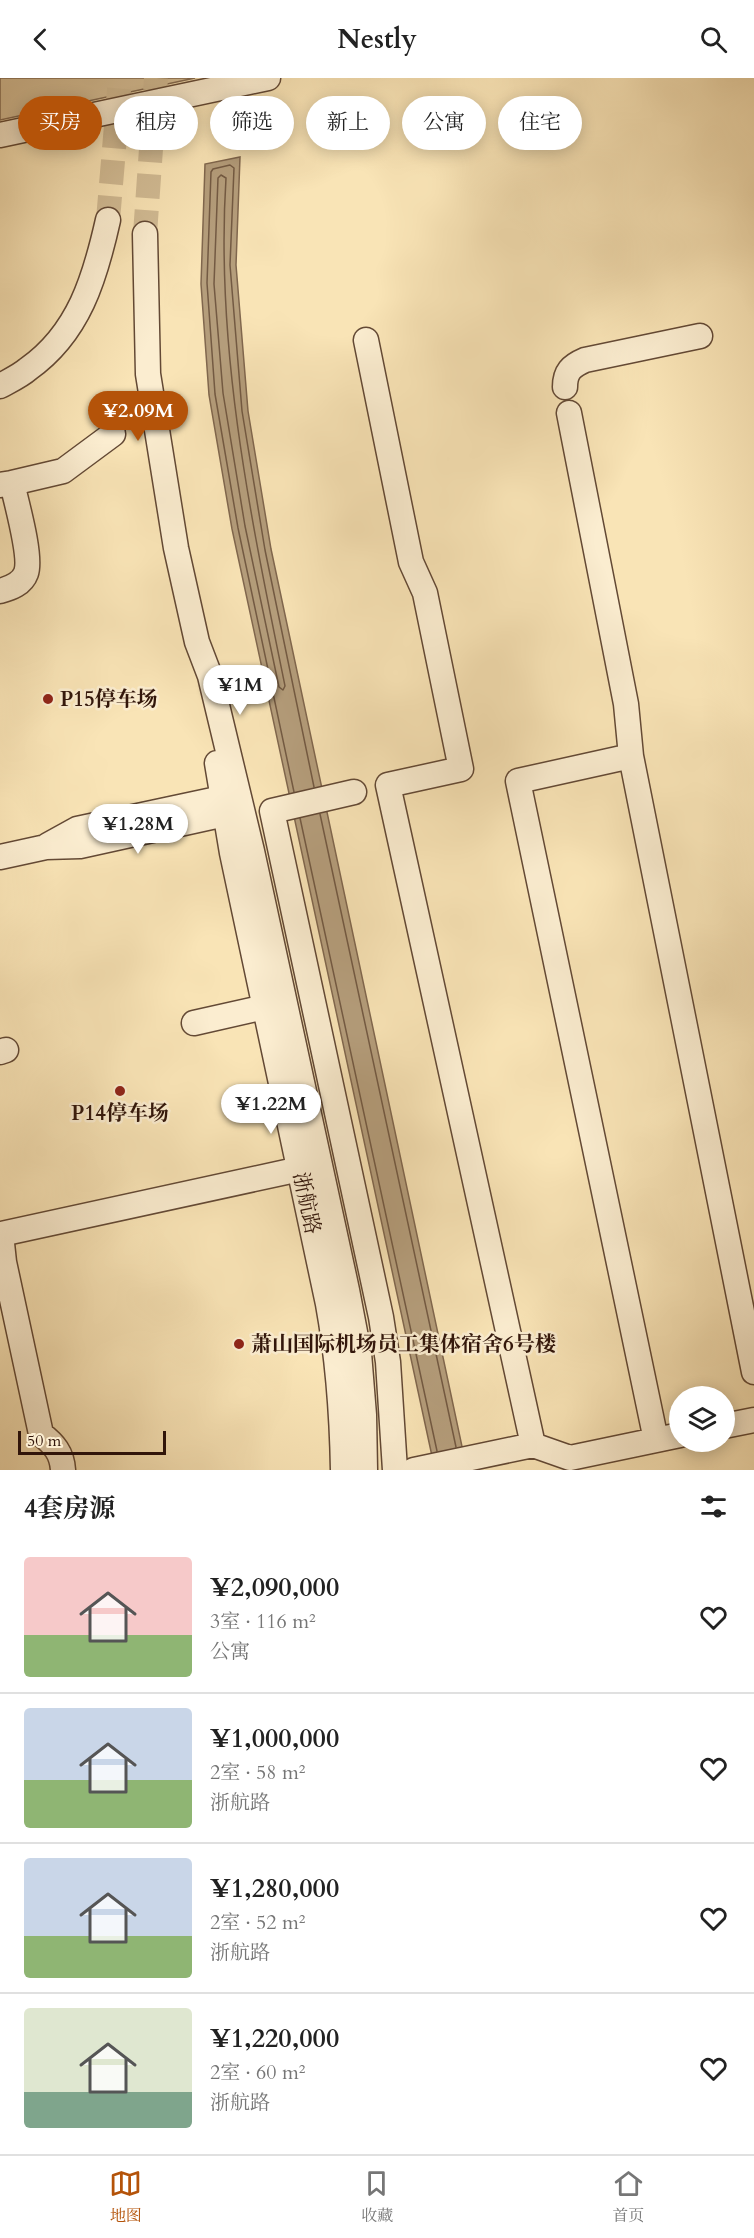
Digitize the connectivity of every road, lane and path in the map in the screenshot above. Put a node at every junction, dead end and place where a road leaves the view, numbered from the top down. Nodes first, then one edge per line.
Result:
1 (268, 78) edge
2 (0, 135) edge
3 (108, 220) tunnel mouth
4 (145, 234) tunnel mouth
5 (700, 336) dead end
6 (366, 340) dead end
7 (0, 386) edge
8 (565, 387) dead end
9 (569, 413) dead end
10 (113, 434) dead end
11 (6, 484) edge
12 (0, 591) edge
13 (631, 756) junction
14 (354, 792) dead end
15 (229, 805) junction
16 (0, 857) edge
17 (265, 1007) junction
18 (194, 1023) dead end
19 (300, 1168) junction
20 (0, 1233) edge
21 (2, 1263) edge
22 (754, 1372) edge
23 (754, 1420) edge
24 (735, 1424) edge
25 (669, 1437) edge
26 (656, 1440) junction
27 (533, 1444) junction
28 (63, 1470) edge
29 (343, 1470) edge
30 (365, 1470) edge
31 (395, 1470) edge
32 (414, 1470) edge

1 - 2 street
3 - 7 street
4 - 15 street
5 - 8 street
6 - 27 street
9 - 13 street
10 - 11 street
11 - 12 street
13 - 22 street
13 - 26 street
14 - 31 street
15 - 16 street
15 - 17 street, 浙航路
15 - 30 street, 浙航路
17 - 18 street
17 - 19 street, 浙航路
19 - 20 street
19 - 29 street, 浙航路
20 - 21 street
21 - 28 street
23 - 24 street
25 - 26 street
26 - 27 street
27 - 32 street

